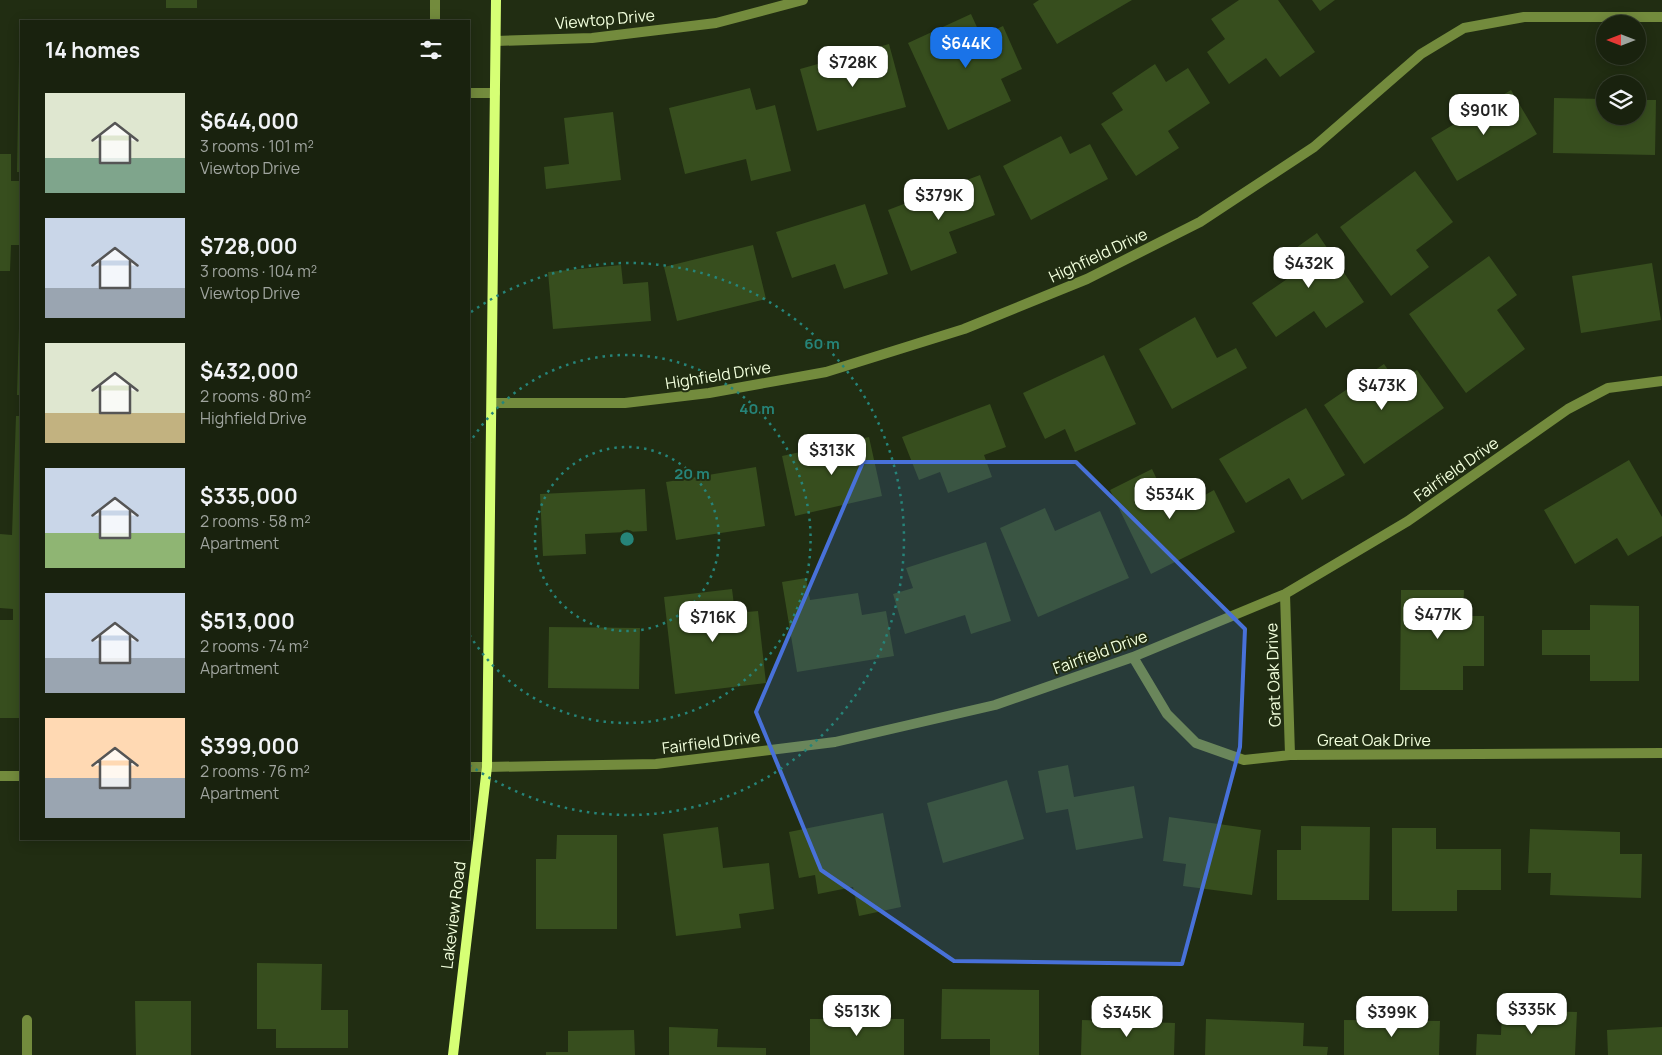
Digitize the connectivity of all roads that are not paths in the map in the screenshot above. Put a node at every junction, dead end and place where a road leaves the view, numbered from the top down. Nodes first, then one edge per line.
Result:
1 (435, 0) edge
2 (496, 0) edge
3 (803, 0) edge
4 (1662, 17) edge
5 (435, 20) edge
6 (496, 41) junction
7 (470, 93) edge
8 (495, 93) junction
9 (1662, 381) edge
10 (492, 404) junction
11 (1285, 594) junction
12 (1133, 657) junction
13 (1662, 753) edge
14 (1290, 755) junction
15 (470, 767) edge
16 (486, 767) junction
17 (0, 776) edge
18 (20, 776) edge
19 (27, 1020) dead end
20 (27, 1055) edge
21 (452, 1055) edge

1 - 5 street
2 - 6 street, Lakeview Road
3 - 6 street, Viewtop Drive
4 - 10 street, Highfield Drive
6 - 8 street, Lakeview Road
7 - 8 street
8 - 10 street, Lakeview Road
9 - 11 street, Fairfield Drive
10 - 16 street, Lakeview Road
11 - 12 street, Fairfield Drive
11 - 14 street, Grat Oak Drive
12 - 14 street, Great Oak Drive
12 - 16 street, Fairfield Drive
13 - 14 street, Great Oak Drive
15 - 16 street, Fairfield Drive
16 - 21 street, Lakeview Road
17 - 18 street
19 - 20 street

